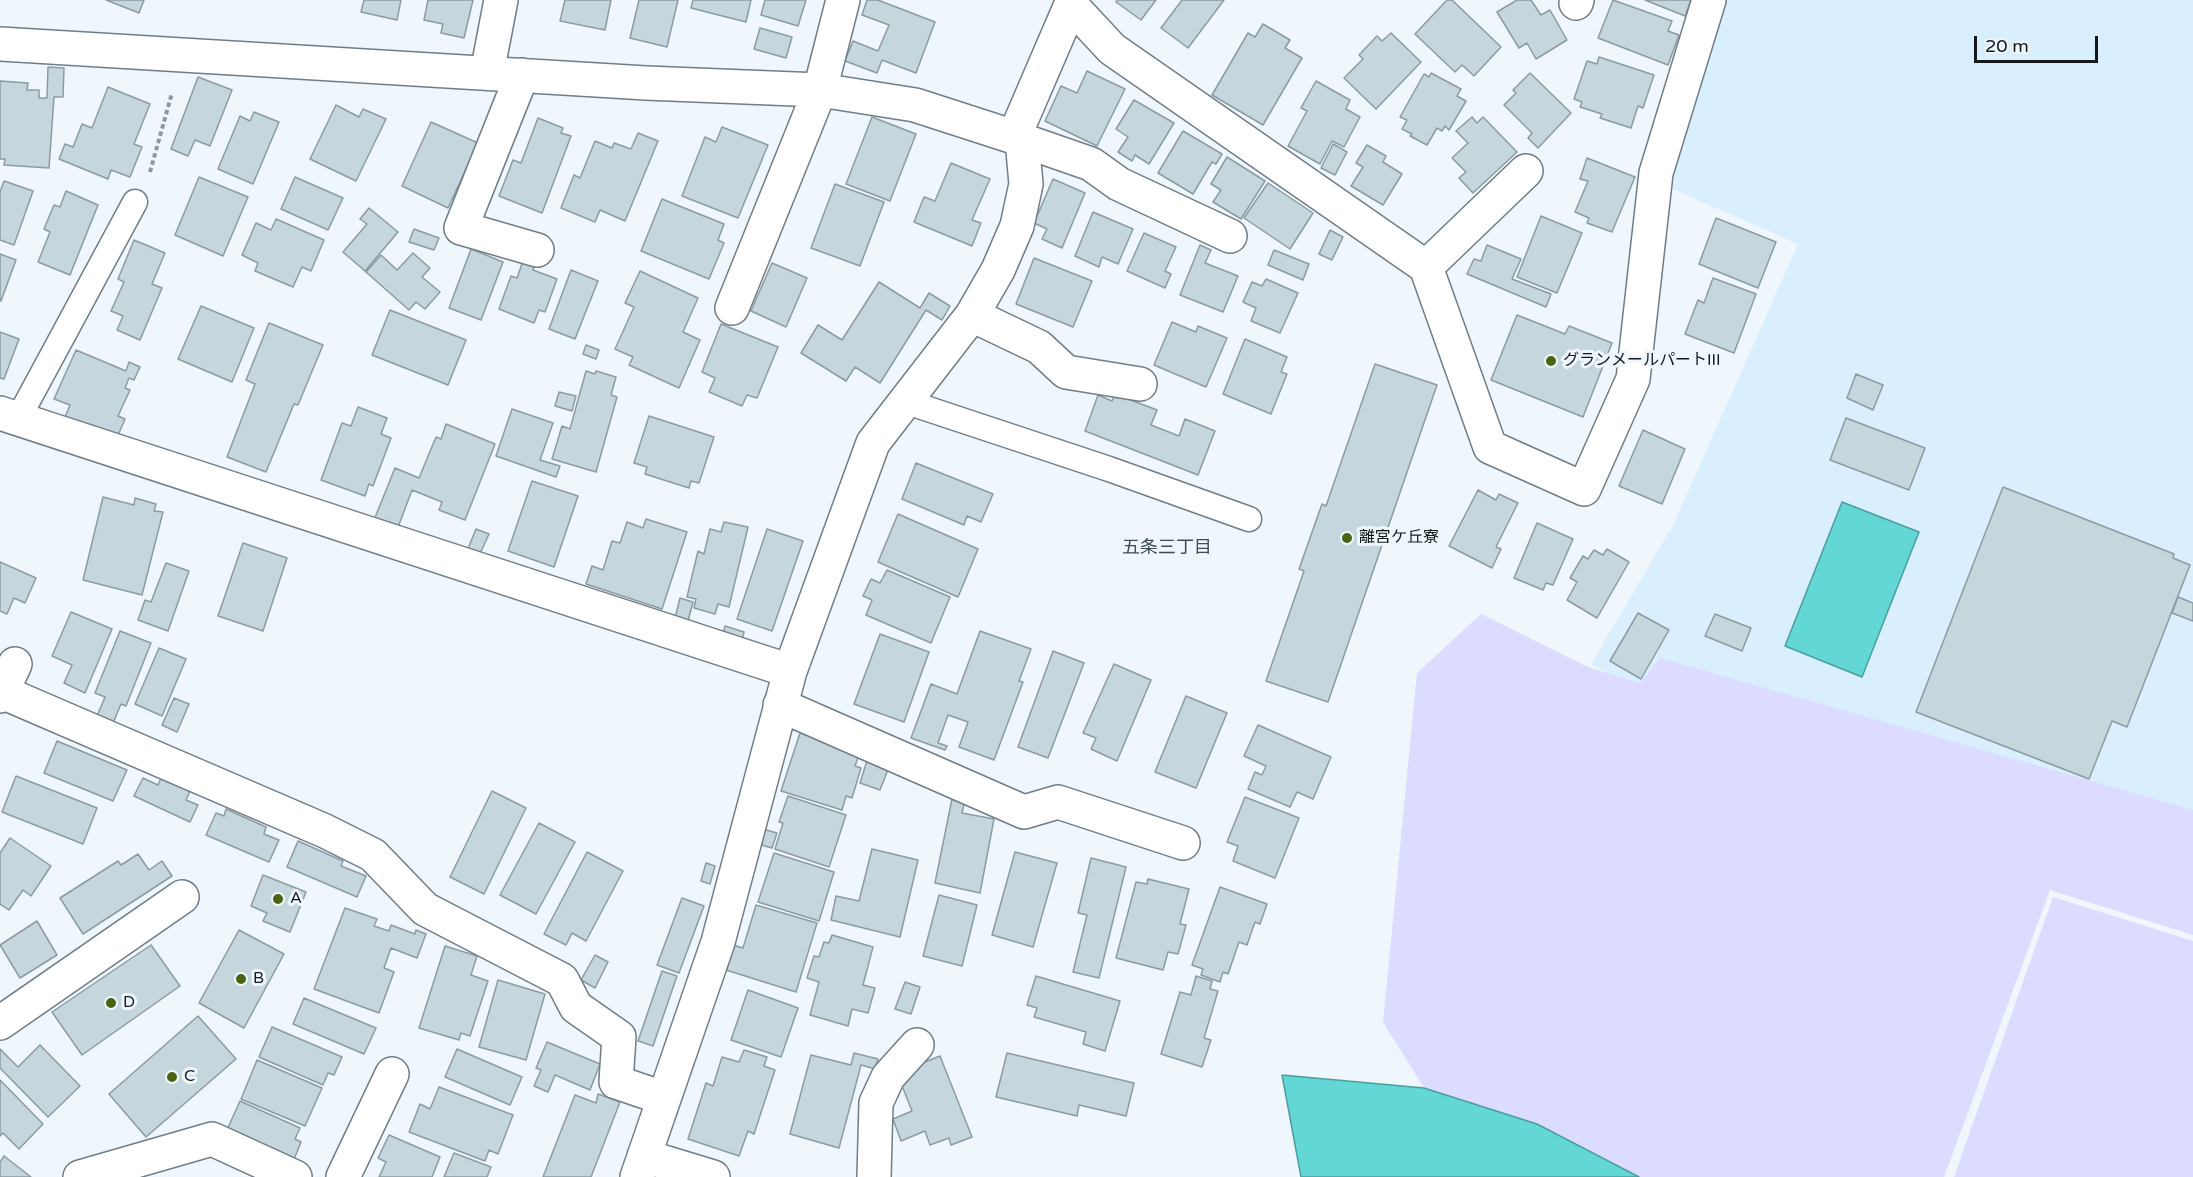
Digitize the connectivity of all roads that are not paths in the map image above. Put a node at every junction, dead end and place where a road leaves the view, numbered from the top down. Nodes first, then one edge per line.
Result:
1 (501, 0) edge
2 (843, 0) edge
3 (1710, 0) edge
4 (1072, 2) edge
5 (0, 44) edge
6 (487, 73) junction
7 (522, 75) junction
8 (819, 90) junction
9 (1018, 138) junction
10 (1526, 171) dead end
11 (135, 202) road end
12 (1230, 236) dead end
13 (537, 250) dead end
14 (1426, 267) junction
15 (732, 308) dead end
16 (972, 315) junction
17 (1140, 384) dead end
18 (907, 402) junction
19 (9, 416) edge
20 (1249, 519) dead end
21 (790, 670) junction
22 (5, 684) edge
23 (780, 705) junction
24 (1183, 843) dead end
25 (182, 897) dead end
26 (4, 1014) edge
27 (917, 1045) dead end
28 (392, 1074) dead end
29 (663, 1098) junction
30 (641, 1167) edge
31 (80, 1177) edge
32 (295, 1177) edge
33 (343, 1177) edge
34 (712, 1177) edge
35 (874, 1177) edge

1 - 6 street
2 - 8 street
3 - 14 street
4 - 9 street
4 - 14 street
5 - 6 street
6 - 7 street
7 - 8 street
7 - 13 street
8 - 9 street
8 - 15 street
9 - 12 street
9 - 16 street
10 - 14 street
11 - 19 lane
16 - 17 street
16 - 18 street
18 - 20 lane
18 - 21 street
19 - 21 street
21 - 23 street
22 - 29 street
23 - 24 street
23 - 29 street
25 - 26 street
27 - 35 street
28 - 33 street
29 - 30 street
30 - 34 street
31 - 32 street

